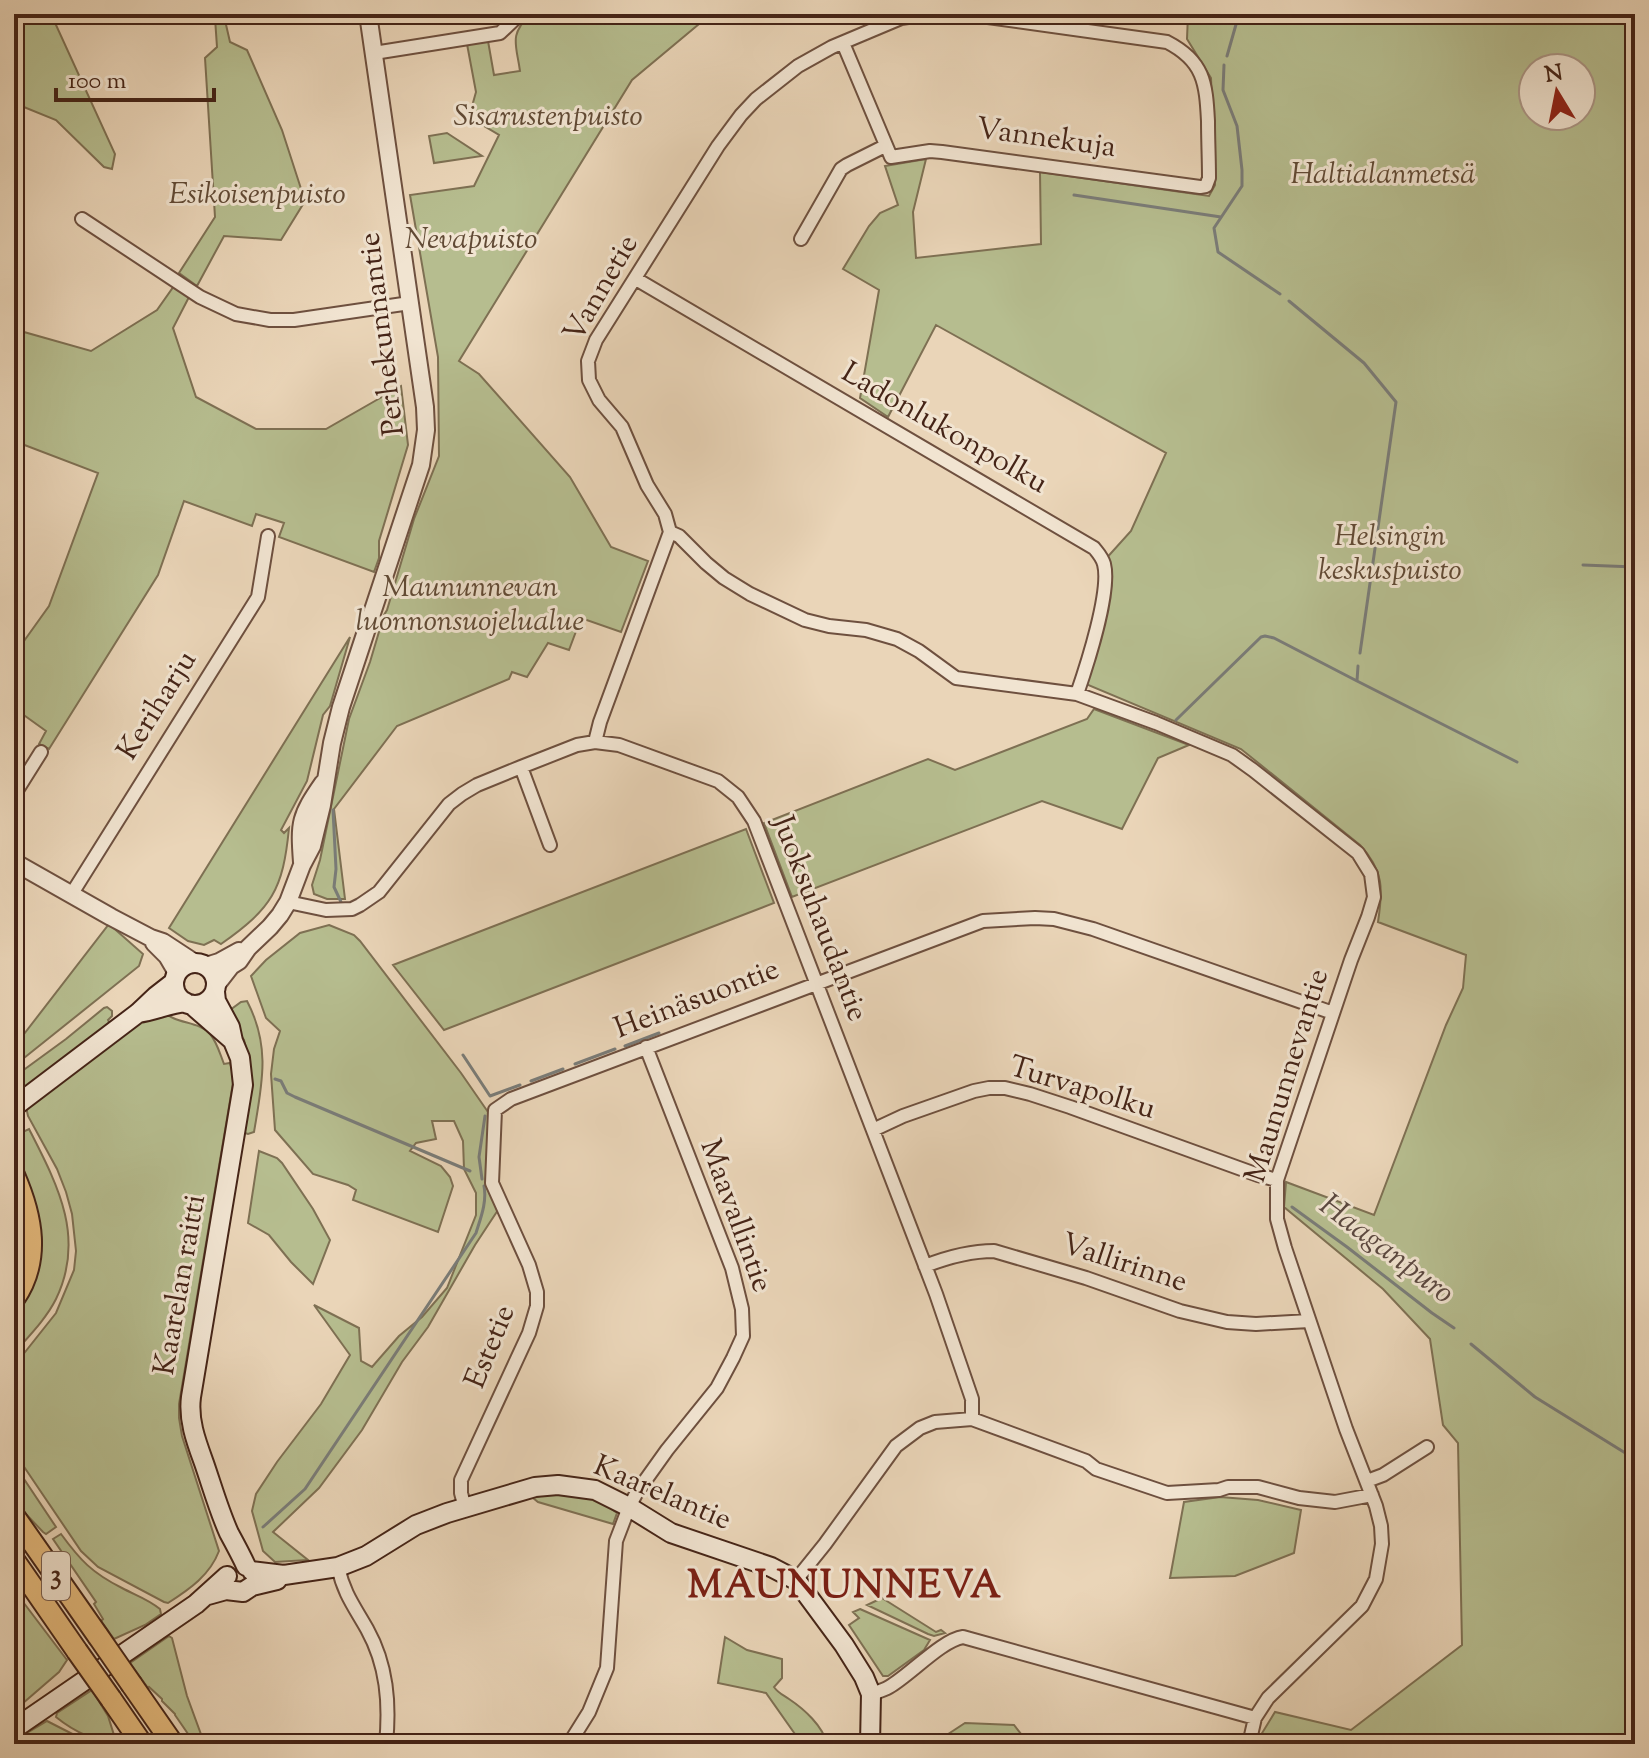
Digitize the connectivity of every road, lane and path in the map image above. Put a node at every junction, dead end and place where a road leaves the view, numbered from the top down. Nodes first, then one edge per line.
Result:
1 (368, 14) edge
2 (520, 14) edge
3 (929, 14) edge
4 (966, 14) edge
5 (843, 43) junction
6 (374, 53) junction
7 (885, 146) junction
8 (82, 219) dead end
9 (801, 239) dead end
10 (636, 279) junction
11 (410, 303) junction
12 (670, 532) junction
13 (268, 536) dead end
14 (1077, 694) junction
15 (595, 742) junction
16 (41, 752) dead end
17 (521, 767) junction
18 (14, 795) edge
19 (550, 845) dead end
20 (14, 862) edge
21 (71, 895) junction
22 (288, 902) junction
23 (151, 938) junction
24 (248, 948) junction
25 (201, 964) junction
26 (176, 978) junction
27 (816, 983) junction
28 (216, 988) junction
29 (188, 1004) junction
30 (138, 1013) junction
31 (1333, 1013) junction
32 (233, 1041) junction
33 (646, 1047) junction
34 (14, 1107) edge
35 (495, 1110) joint
36 (873, 1130) junction
37 (14, 1175) edge
38 (1277, 1180) junction
39 (925, 1266) junction
40 (14, 1299) edge
41 (1309, 1321) junction
42 (972, 1419) junction
43 (1427, 1447) dead end
44 (1367, 1481) junction
45 (1372, 1495) junction
46 (629, 1507) junction
47 (465, 1508) junction
48 (14, 1516) edge
49 (14, 1560) edge
50 (338, 1567) junction
51 (240, 1577) junction
52 (796, 1580) junction
53 (871, 1694) junction
54 (1255, 1718) junction
55 (14, 1729) edge
56 (142, 1744) edge
57 (173, 1744) edge
58 (386, 1744) edge
59 (569, 1744) edge
60 (870, 1744) edge
61 (1249, 1744) edge

1 - 6 street, Perhekunnantie
2 - 6 street
3 - 5 street, Vannetie
4 - 7 street, Vannekuja
5 - 7 street
5 - 10 street, Vannetie
6 - 11 street, Perhekunnantie
7 - 9 street
8 - 11 street
10 - 12 street, Vannetie
10 - 14 street, Ladonlukonpolku
11 - 22 street, Perhekunnantie
12 - 14 street, Maununnevantie
12 - 15 street
13 - 21 street, Keriharju
14 - 31 street, Maununnevantie
15 - 17 street, Juoksuhaudantie
15 - 27 street, Juoksuhaudantie
16 - 18 street
17 - 19 street
17 - 22 street, Juoksuhaudantie
20 - 21 street
21 - 23 street
22 - 24 street, Perhekunnantie
23 - 25 street
23 - 26 street
24 - 25 street, Perhekunnantie
24 - 28 street, Perhekunnantie
25 - 26 main road
25 - 28 main road
26 - 29 main road
26 - 30 main road
27 - 31 street, Heinäsuontie
27 - 33 street, Heinäsuontie
27 - 36 street, Juoksuhaudantie
28 - 29 main road
28 - 32 main road, Kaarelan raitti
29 - 30 main road
29 - 32 main road
30 - 34 main road
31 - 38 street, Maununnevantie
32 - 51 main road, Kaarelan raitti
33 - 35 street, Heinäsuontie
33 - 46 street, Maavallintie
35 - 47 street, Estetie
36 - 38 street, Turvapolku
36 - 39 street, Juoksuhaudantie
37 - 40 highway
38 - 41 street, Maununnevantie
39 - 41 street, Vallirinne
39 - 42 street, Juoksuhaudantie
41 - 44 street, Maununnevantie
42 - 45 street
42 - 52 street
43 - 44 street
44 - 45 street, Maununnevantie
45 - 54 street, Maununnevantie
46 - 47 main road, Kaarelantie
46 - 52 main road, Kaarelantie
46 - 59 street, Maavallintie
47 - 50 main road, Kaarelantie
48 - 57 highway, 3, bridge
49 - 56 highway, 3, bridge
50 - 51 main road, Kaarelantie
50 - 58 street
51 - 55 main road, Kaarelantie
52 - 53 main road, Kaarelantie
53 - 54 street
53 - 60 main road, Kaarelantie
54 - 61 street

